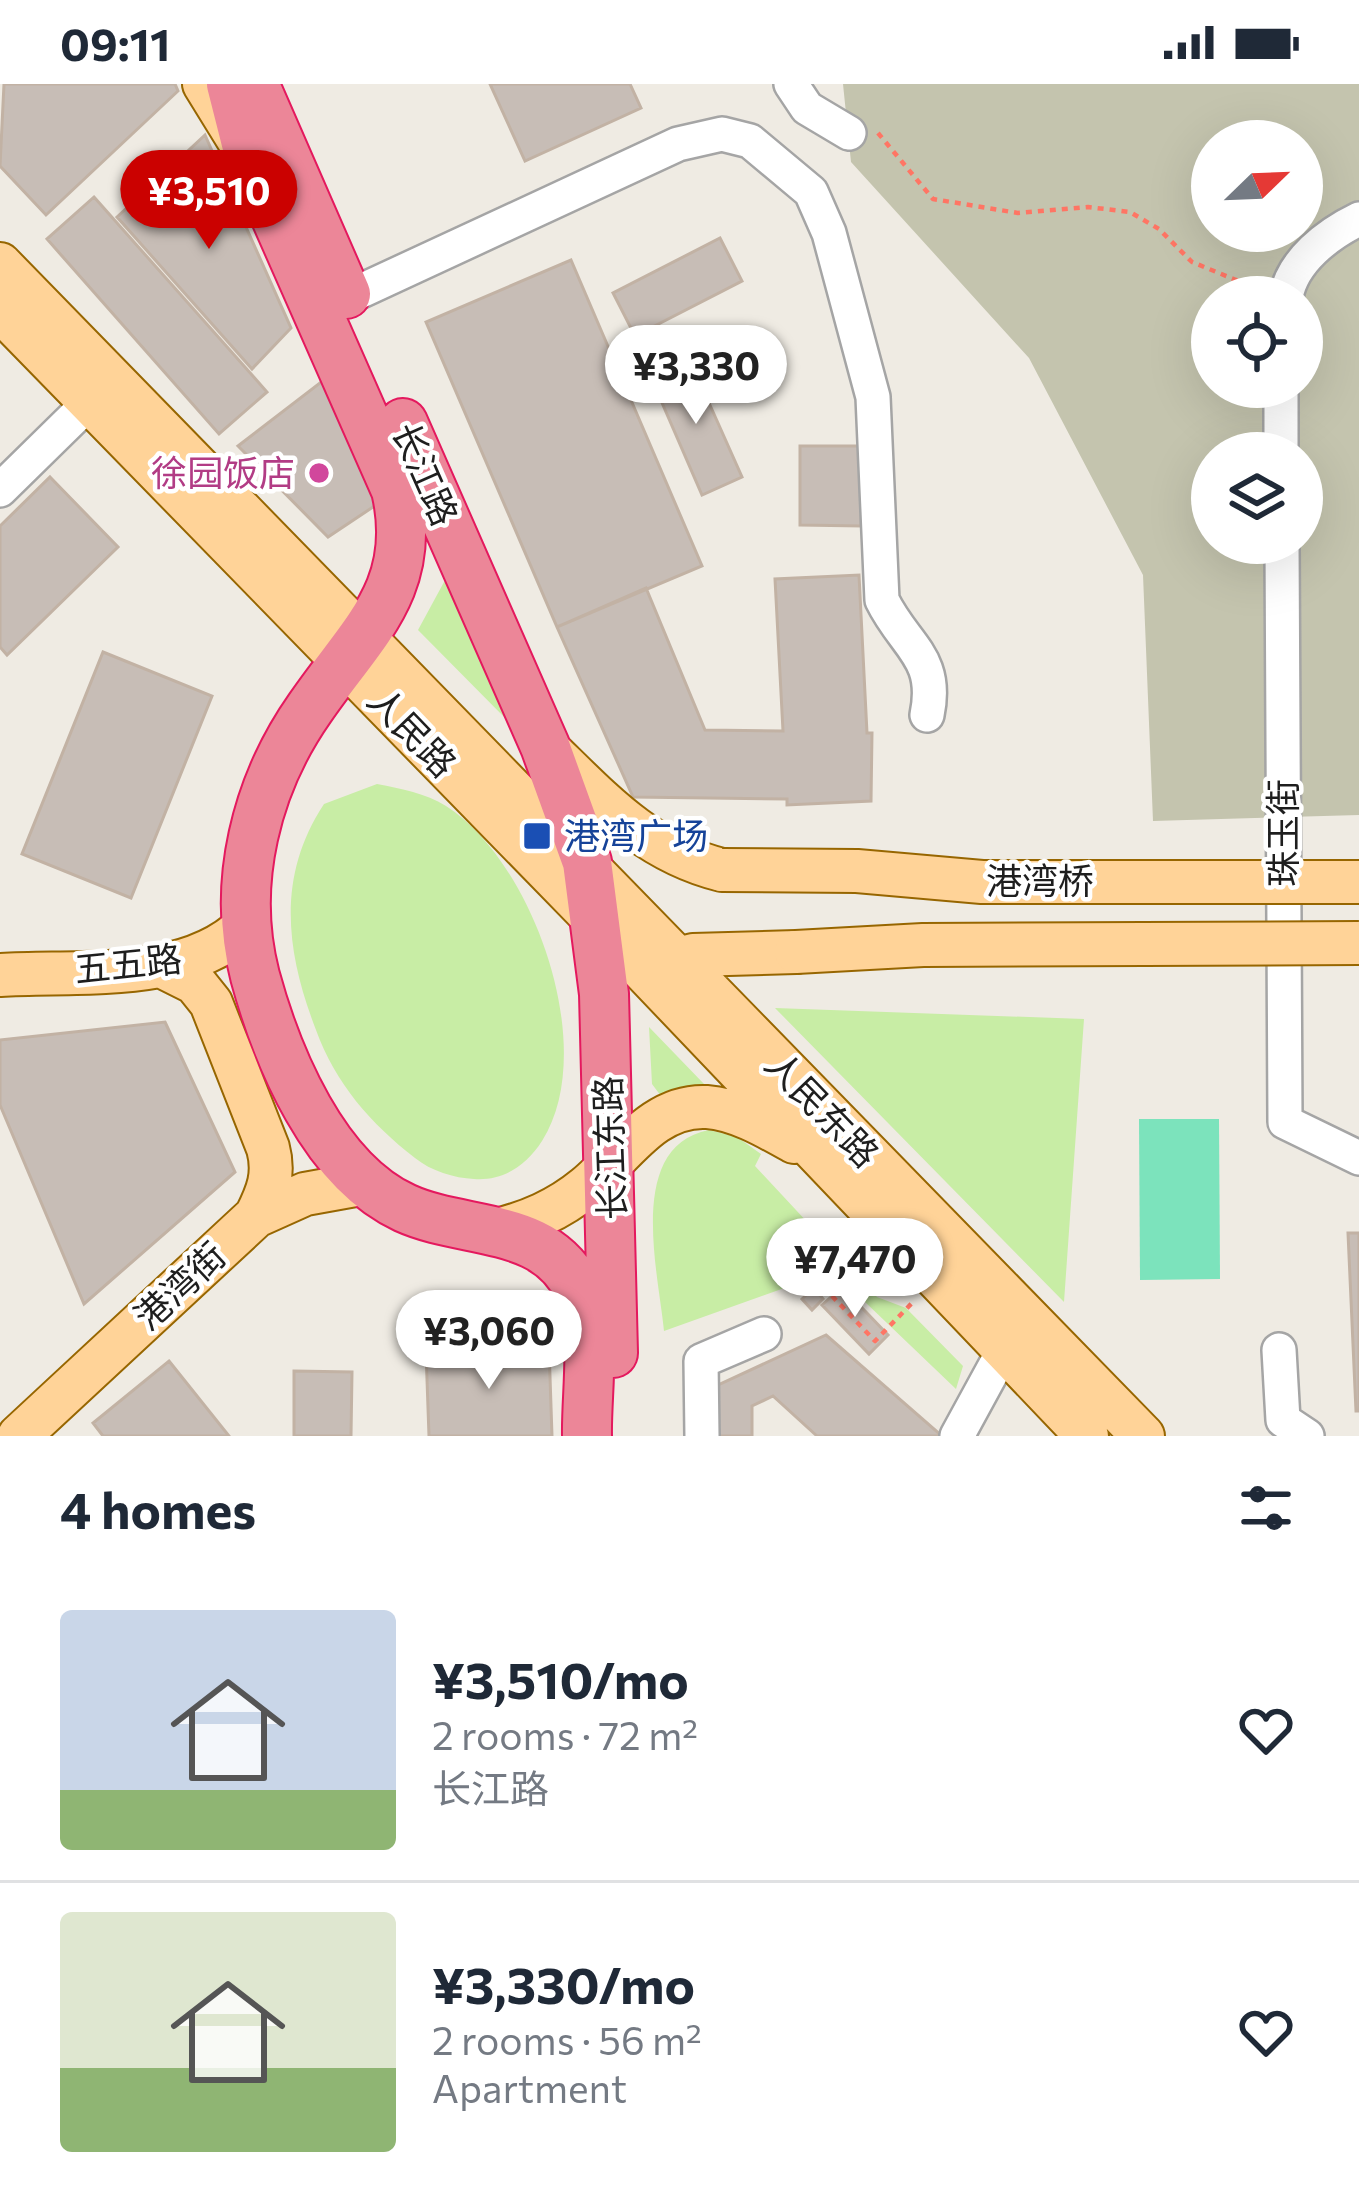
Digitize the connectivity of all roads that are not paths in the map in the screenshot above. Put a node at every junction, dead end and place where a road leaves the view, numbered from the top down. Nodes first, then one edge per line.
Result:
1 (204, 84) edge
2 (231, 84) edge
3 (254, 84) edge
4 (276, 84) edge
5 (791, 84) edge
6 (849, 133) road end
7 (266, 153) junction
8 (1359, 219) edge
9 (0, 264) edge
10 (1296, 276) edge
11 (348, 297) junction
12 (0, 310) edge
13 (101, 391) junction
14 (0, 490) edge
15 (1282, 564) edge
16 (310, 601) junction
17 (354, 648) junction
18 (307, 712) junction
19 (927, 715) dead end
20 (544, 746) junction
21 (587, 862) junction
22 (1359, 882) edge
23 (597, 922) junction
24 (246, 925) junction
25 (1359, 943) edge
26 (796, 952) junction
27 (660, 964) junction
28 (160, 965) junction
29 (0, 975) edge
30 (753, 1038) junction
31 (606, 1039) junction
32 (821, 1156) junction
33 (1359, 1157) edge
34 (612, 1159) junction
35 (366, 1184) junction
36 (256, 1216) junction
37 (494, 1231) junction
38 (764, 1334) dead end
39 (1004, 1348) junction
40 (1279, 1350) dead end
41 (19, 1436) edge
42 (587, 1436) edge
43 (614, 1436) edge
44 (703, 1436) edge
45 (957, 1436) edge
46 (1087, 1436) edge
47 (1143, 1436) edge
48 (1307, 1436) edge

1 - 7 main road
2 - 7 highway
3 - 7 highway
4 - 7 main road, 长江路
5 - 6 street
7 - 11 highway, 长江路
7 - 17 highway, 长江路
8 - 10 street
9 - 13 main road, 人民路
11 - 19 street
11 - 20 highway, 长江路
12 - 13 main road, 人民路
13 - 14 street
13 - 16 main road, 人民路
15 - 33 street, 珠玉街
16 - 17 main road, 人民路
16 - 18 main road
17 - 18 highway, 长江东路
17 - 21 main road, 人民路
17 - 23 main road, 人民路
18 - 24 highway, 长江东路
20 - 21 highway, 长江路
20 - 22 main road, 港湾桥, bridge
21 - 23 highway, 长江东路
21 - 27 main road, 人民路
23 - 27 main road, 人民路
23 - 31 highway, 长江东路
24 - 28 main road, 五五路
24 - 35 highway, 长江东路
25 - 26 main road, 港湾桥, bridge
26 - 27 main road, 港湾桥
26 - 30 main road
27 - 30 main road, 人民路
27 - 31 main road
27 - 32 main road, 人民路
28 - 29 main road, 五五路
28 - 36 main road
30 - 47 main road, 人民东路
31 - 34 highway, 长江东路
32 - 34 main road
32 - 39 main road, 人民东路
34 - 37 main road
34 - 43 highway, 长江东路
35 - 36 main road, 港湾街
35 - 37 highway, 长江东路
36 - 41 main road, 港湾街
37 - 42 highway, 长江东路
38 - 44 street
39 - 45 street
39 - 46 main road, 人民东路
40 - 48 street

